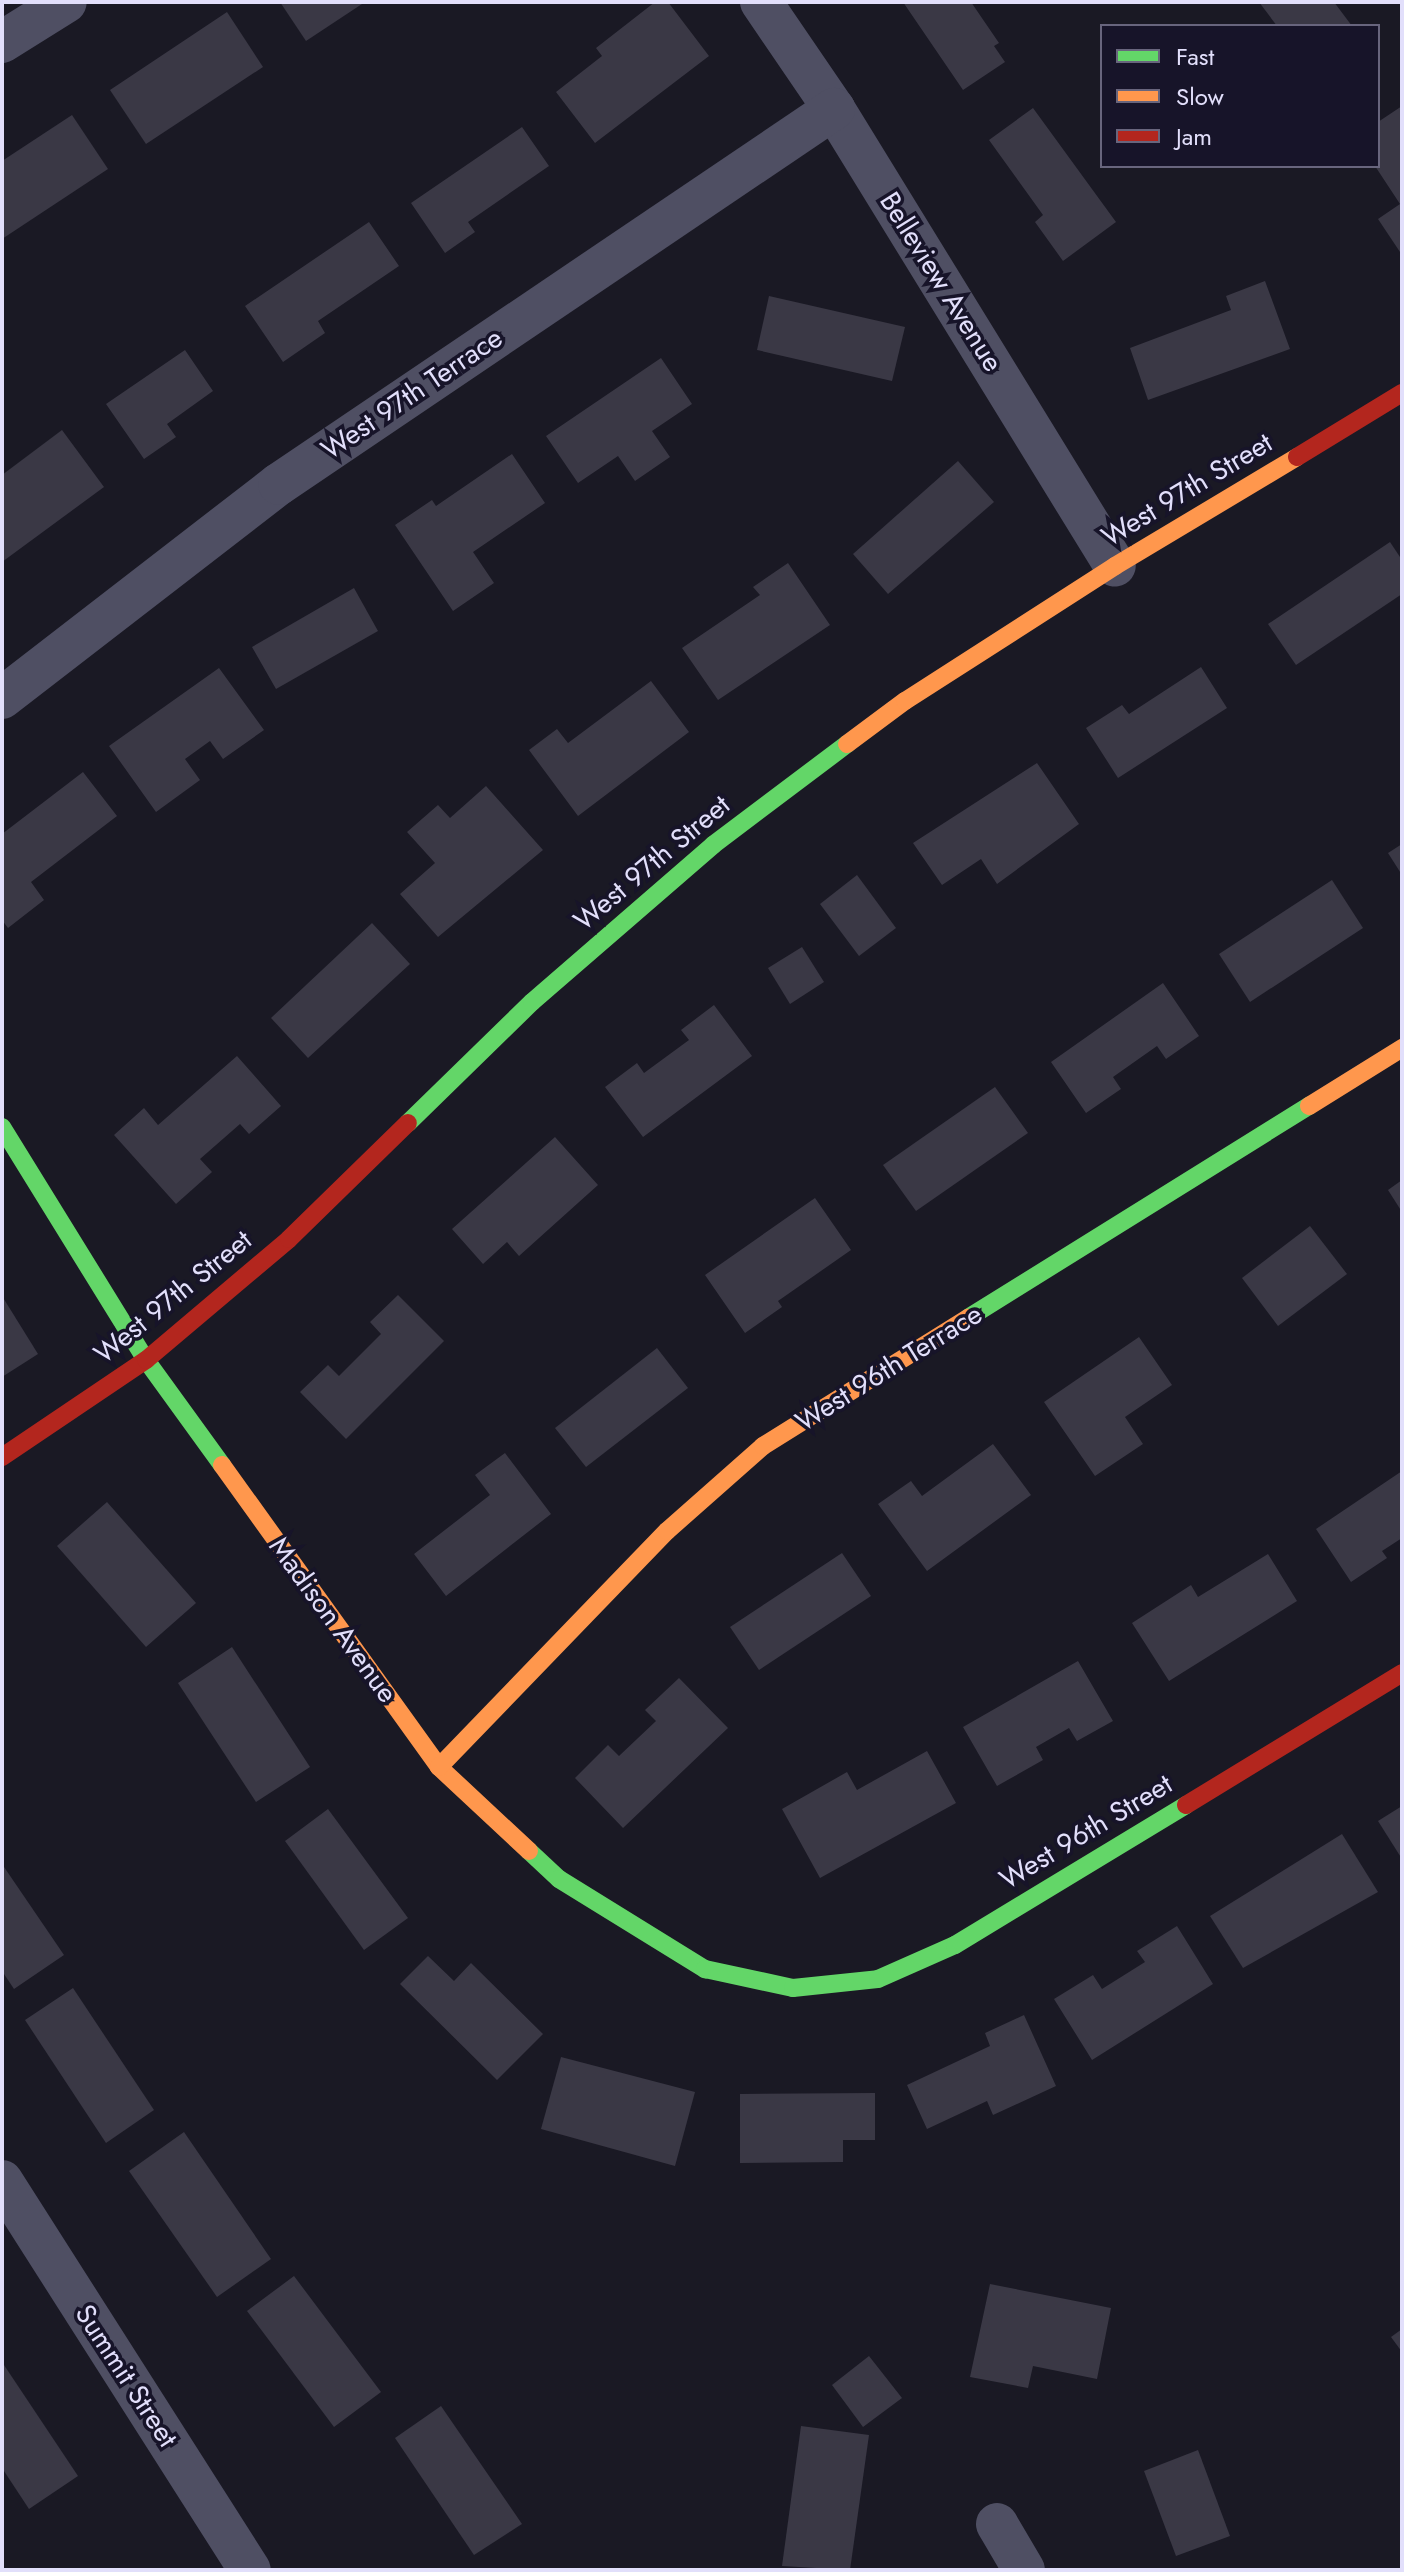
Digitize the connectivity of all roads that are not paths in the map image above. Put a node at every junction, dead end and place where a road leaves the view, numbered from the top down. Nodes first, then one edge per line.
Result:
1 (66, 2) edge
2 (761, 2) edge
3 (2, 42) edge
4 (834, 109) junction
5 (1402, 393) edge
6 (1115, 566) junction
7 (2, 698) edge
8 (1402, 1048) edge
9 (2, 1127) edge
10 (146, 1360) junction
11 (2, 1457) edge
12 (1402, 1673) edge
13 (439, 1767) junction
14 (781, 1986) joint
15 (9, 2208) edge
16 (997, 2524) dead end
17 (250, 2570) edge
18 (1024, 2570) edge

1 - 3 street
2 - 4 street, Belleview Avenue
4 - 6 street, Belleview Avenue
4 - 7 street, West 97th Terrace
5 - 6 street, West 97th Street
6 - 10 street, West 97th Street
8 - 13 street, West 96th Terrace
9 - 10 street, Madison Avenue
10 - 11 street, West 97th Street
10 - 13 street, Madison Avenue
12 - 14 street, West 96th Street
13 - 14 street, Madison Avenue
15 - 17 street, Summit Street
16 - 18 street

